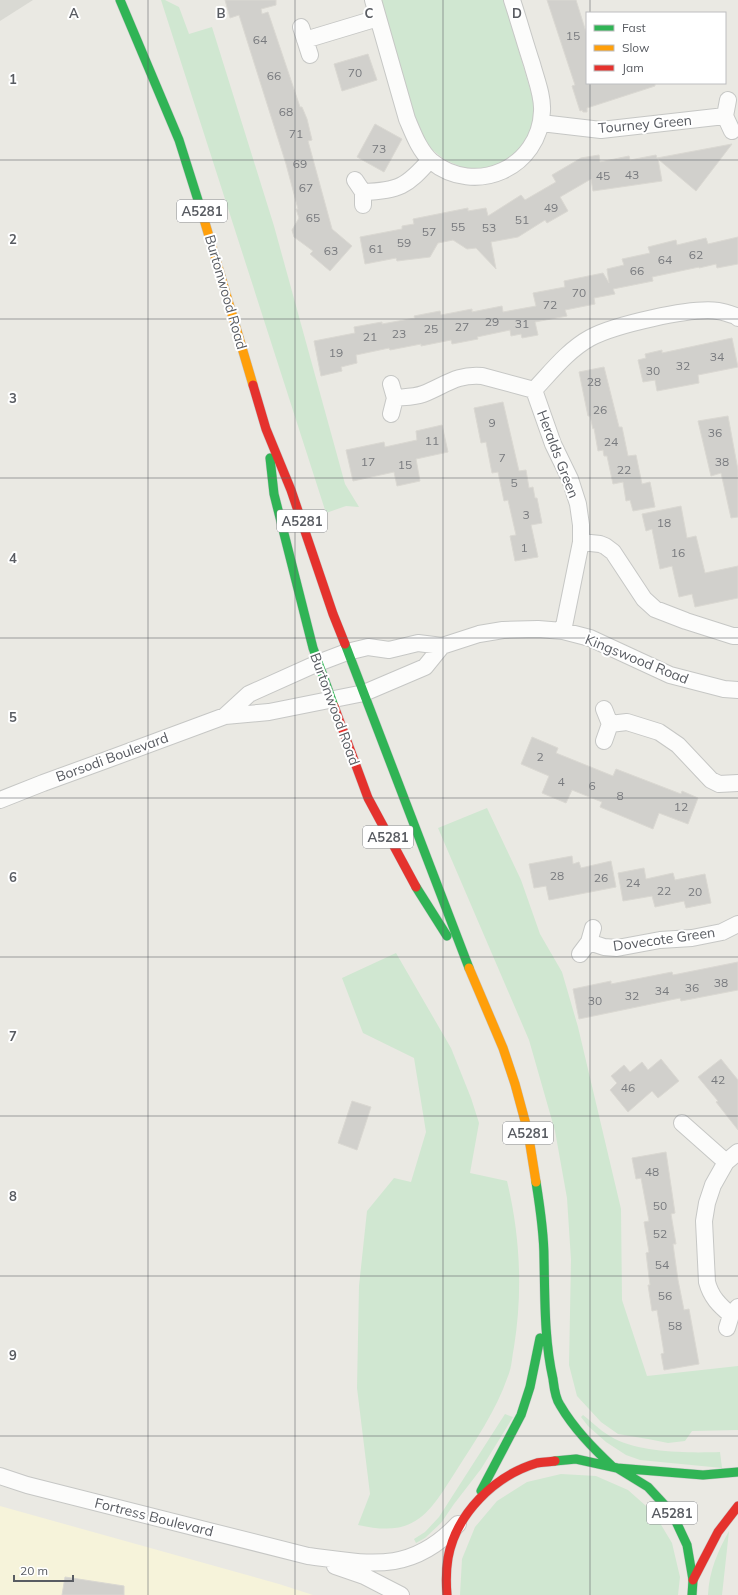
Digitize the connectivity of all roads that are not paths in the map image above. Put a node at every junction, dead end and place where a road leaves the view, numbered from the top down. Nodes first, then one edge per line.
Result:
1 (120, 0) edge
2 (373, 0) edge
3 (512, 0) edge
4 (378, 18) junction
5 (306, 40) dead end
6 (728, 100) dead end
7 (541, 123) junction
8 (430, 160) junction
9 (360, 192) dead end
10 (737, 315) edge
11 (534, 390) junction
12 (391, 414) dead end
13 (266, 429) junction
14 (581, 542) junction
15 (563, 631) junction
16 (738, 636) edge
17 (442, 646) junction
18 (348, 652) junction
19 (318, 663) junction
20 (738, 690) edge
21 (364, 693) junction
22 (331, 698) junction
23 (604, 709) dead end
24 (225, 716) junction
25 (610, 724) junction
26 (604, 741) dead end
27 (738, 783) edge
28 (0, 800) edge
29 (738, 924) edge
30 (587, 941) dead end
31 (467, 964) junction
32 (682, 1123) dead end
33 (732, 1157) edge
34 (544, 1311) junction
35 (732, 1317) edge
36 (615, 1468) junction
37 (738, 1472) edge
38 (0, 1476) edge
39 (474, 1504) junction
40 (738, 1506) edge
41 (464, 1518) junction
42 (308, 1556) junction
43 (693, 1590) edge
44 (401, 1595) edge
45 (447, 1595) edge

1 - 13 main road, Burtonwood Road / A5281
2 - 4 street
3 - 7 street
4 - 5 street
4 - 8 street
6 - 7 street, Tourney Green
7 - 8 street
8 - 9 street
10 - 11 street
11 - 12 street
11 - 14 street, Heralds Green
13 - 18 main road, Burtonwood Road / A5281
13 - 19 main road, Burtonwood Road / A5281
14 - 15 street, Heralds Green
14 - 16 street
15 - 17 street, Kingswood Road
15 - 20 street, Kingswood Road
17 - 18 street, Kingswood Road
17 - 21 street
18 - 19 street, Kingswood Road
18 - 21 main road, Burtonwood Road / A5281
19 - 22 main road, Burtonwood Road / A5281
19 - 24 street, Borsodi Boulevard
21 - 22 street, Borsodi Boulevard
21 - 31 main road, Burtonwood Road / A5281
22 - 24 street, Borsodi Boulevard
22 - 31 main road, Burtonwood Road / A5281
23 - 25 street
24 - 28 street, Borsodi Boulevard
25 - 26 street
25 - 27 street
29 - 30 street, Dovecote Green
31 - 34 main road, Burtonwood Road / A5281
32 - 33 street
33 - 35 street
34 - 36 main road, Burtonwood Road / A5281
34 - 39 main road, Burtonwood Road / A5281
36 - 37 main road
36 - 39 main road, A5281
36 - 43 main road, A5281
38 - 42 street, Fortress Boulevard
39 - 41 main road, A5281
40 - 43 main road
41 - 42 street, Fortress Boulevard
41 - 45 main road, A5281
42 - 44 street, Fortress Boulevard

